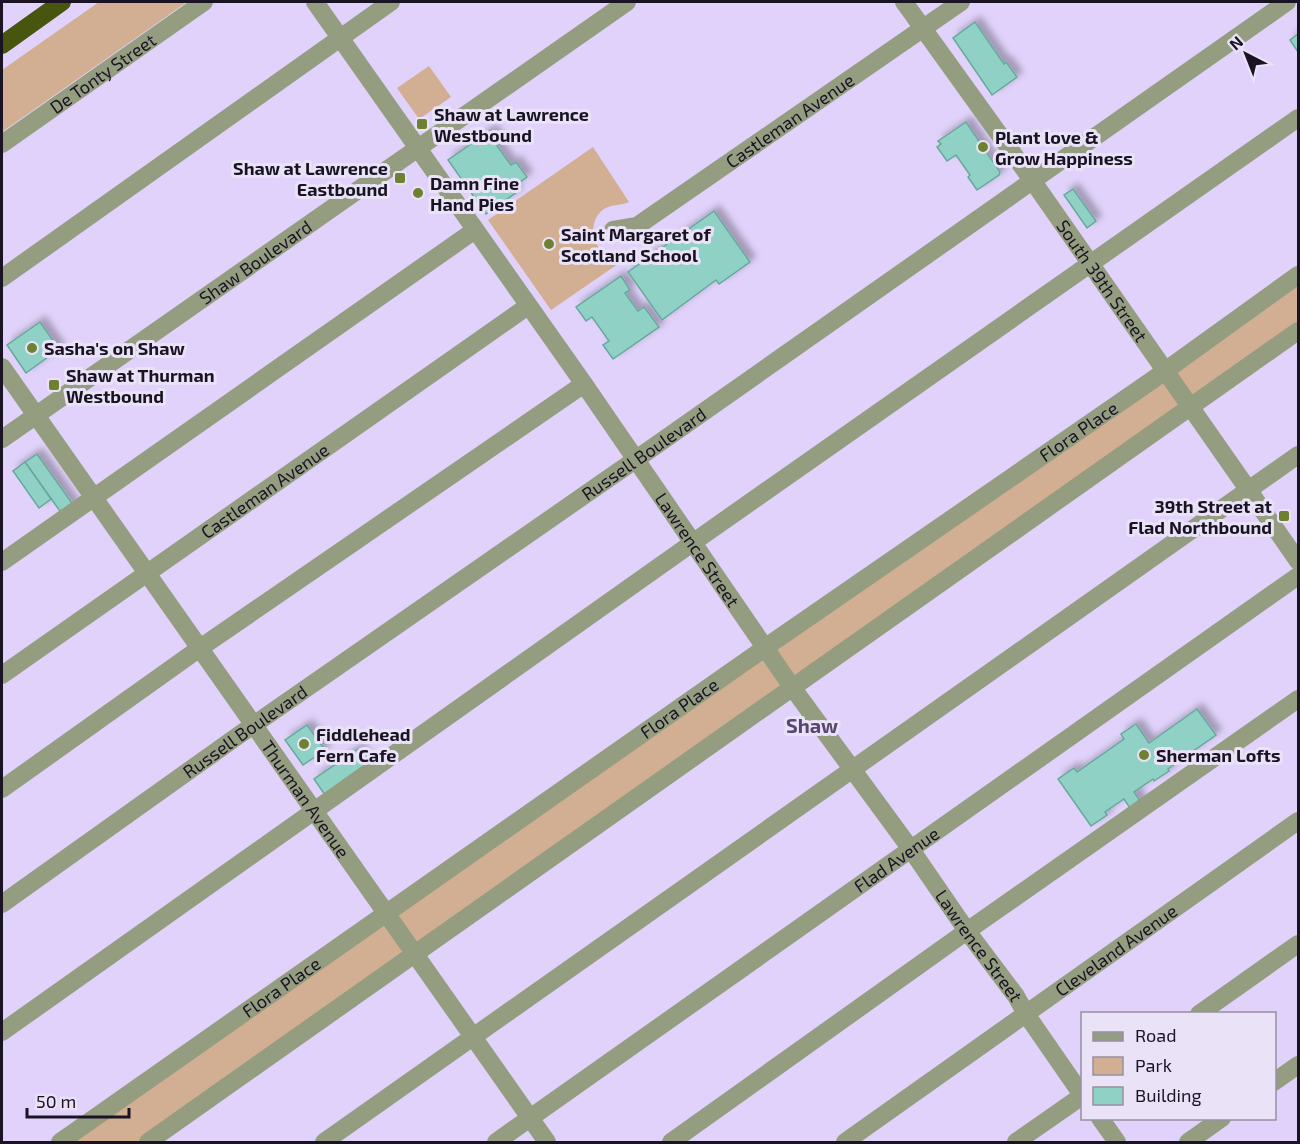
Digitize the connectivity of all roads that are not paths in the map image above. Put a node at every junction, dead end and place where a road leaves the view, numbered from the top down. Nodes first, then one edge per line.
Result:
1 (62, 2) edge
2 (204, 2) edge
3 (315, 2) edge
4 (391, 2) edge
5 (627, 2) edge
6 (904, 2) edge
7 (962, 2) edge
8 (1287, 2) edge
9 (923, 29) junction
10 (340, 37) junction
11 (2, 45) edge
12 (1299, 118) edge
13 (2, 144) edge
14 (417, 147) junction
15 (1032, 180) junction
16 (475, 230) junction
17 (613, 230) dead end
18 (1090, 264) junction
19 (1299, 275) edge
20 (2, 278) edge
21 (528, 306) junction
22 (1299, 331) edge
23 (2, 367) edge
24 (1165, 371) junction
25 (584, 384) junction
26 (1191, 407) junction
27 (36, 414) junction
28 (2, 439) edge
29 (1299, 455) edge
30 (635, 460) junction
31 (1249, 490) junction
32 (94, 497) junction
33 (694, 542) junction
34 (1299, 561) edge
35 (2, 562) edge
36 (147, 572) junction
37 (1299, 576) edge
38 (766, 647) junction
39 (200, 648) junction
40 (2, 675) edge
41 (792, 687) junction
42 (1299, 699) edge
43 (254, 725) junction
44 (851, 769) junction
45 (2, 789) edge
46 (314, 811) junction
47 (1299, 821) edge
48 (910, 848) junction
49 (2, 904) edge
50 (386, 915) junction
51 (967, 931) junction
52 (1299, 944) edge
53 (414, 955) junction
54 (1202, 1012) edge
55 (1026, 1014) junction
56 (2, 1032) edge
57 (473, 1036) junction
58 (1299, 1065) edge
59 (1276, 1081) edge
60 (1081, 1092) edge
61 (1081, 1096) edge
62 (530, 1118) junction
63 (1101, 1120) edge
64 (1221, 1120) edge
65 (60, 1143) edge
66 (148, 1143) edge
67 (324, 1143) edge
68 (496, 1143) edge
69 (548, 1143) edge
70 (671, 1143) edge
71 (845, 1143) edge
72 (1016, 1143) edge
73 (1117, 1143) edge
74 (1188, 1143) edge

1 - 11 highway
2 - 13 street, De Tonty Street
3 - 10 street, Lawrence Street
4 - 10 street
5 - 14 street, Shaw Boulevard
6 - 9 street, South 39th Street
7 - 9 street, Castleman Avenue
8 - 15 street, Russell Boulevard
9 - 15 street, South 39th Street
9 - 17 street, Castleman Avenue
10 - 14 street, Lawrence Street
10 - 20 street
12 - 18 street
14 - 16 street, Lawrence Street
14 - 27 street, Shaw Boulevard
15 - 18 street, South 39th Street
15 - 30 street, Russell Boulevard
16 - 21 street, Lawrence Street
16 - 32 street
18 - 24 street, South 39th Street
18 - 33 street
19 - 24 street, Flora Place
21 - 25 street, Lawrence Street
21 - 36 street, Castleman Avenue
22 - 26 street
23 - 27 street, Thurman Avenue
24 - 26 street, South 39th Street
24 - 38 street, Flora Place
25 - 30 street, Lawrence Street
25 - 39 street
26 - 31 street, South 39th Street
26 - 41 street
27 - 28 street, Shaw Boulevard
27 - 32 street, Thurman Avenue
29 - 31 street
30 - 33 street, Lawrence Street
30 - 43 street, Russell Boulevard
31 - 34 street, South 39th Street
31 - 44 street
32 - 35 street
32 - 36 street, Thurman Avenue
33 - 38 street, Lawrence Street
33 - 46 street
36 - 39 street, Thurman Avenue
36 - 40 street, Castleman Avenue
37 - 48 street, Flad Avenue
38 - 41 street, Lawrence Street
38 - 50 street, Flora Place
39 - 43 street, Thurman Avenue
39 - 45 street
41 - 44 street, Lawrence Street
41 - 53 street
42 - 51 street
43 - 46 street, Thurman Avenue
43 - 49 street, Russell Boulevard
44 - 48 street, Lawrence Street
44 - 57 street
46 - 50 street, Thurman Avenue
46 - 56 street
47 - 55 street, Cleveland Avenue
48 - 51 street, Lawrence Street
48 - 62 street, Flad Avenue
50 - 53 street, Thurman Avenue
50 - 65 street, Flora Place
51 - 55 street, Lawrence Street
51 - 70 street
52 - 54 street
53 - 57 street, Thurman Avenue
53 - 66 street
55 - 60 street, Lawrence Street
55 - 71 street, Cleveland Avenue
57 - 62 street, Thurman Avenue
57 - 67 street
58 - 59 street
61 - 72 street
62 - 68 street, Flad Avenue
62 - 69 street, Thurman Avenue
63 - 73 street
64 - 74 street

